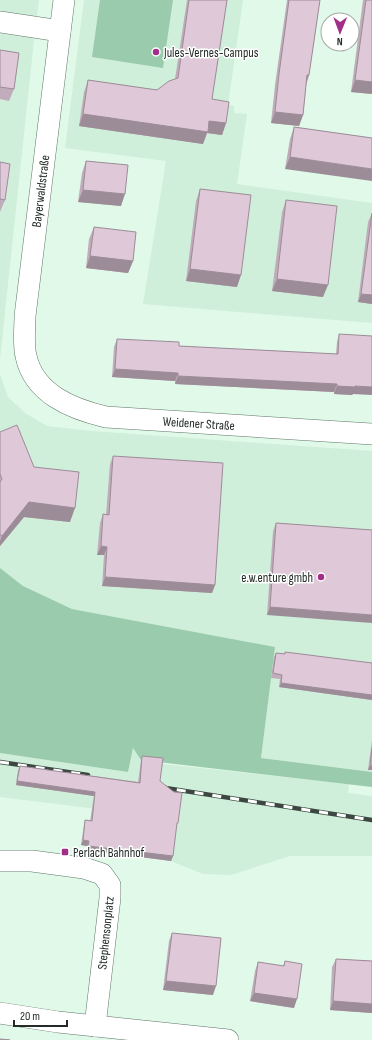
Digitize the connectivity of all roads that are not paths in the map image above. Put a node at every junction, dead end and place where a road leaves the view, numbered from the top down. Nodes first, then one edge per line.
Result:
1 (64, 0) edge
2 (0, 22) edge
3 (60, 31) junction
4 (36, 381) joint
5 (372, 434) edge
6 (0, 862) edge
7 (0, 1013) edge
8 (95, 1026) junction
9 (228, 1040) edge

1 - 3 street, Bayerwaldstraße
2 - 3 street
3 - 4 street, Bayerwaldstraße
4 - 5 street, Weidener Straße
6 - 8 street, Stephensonplatz
7 - 8 street
8 - 9 street

